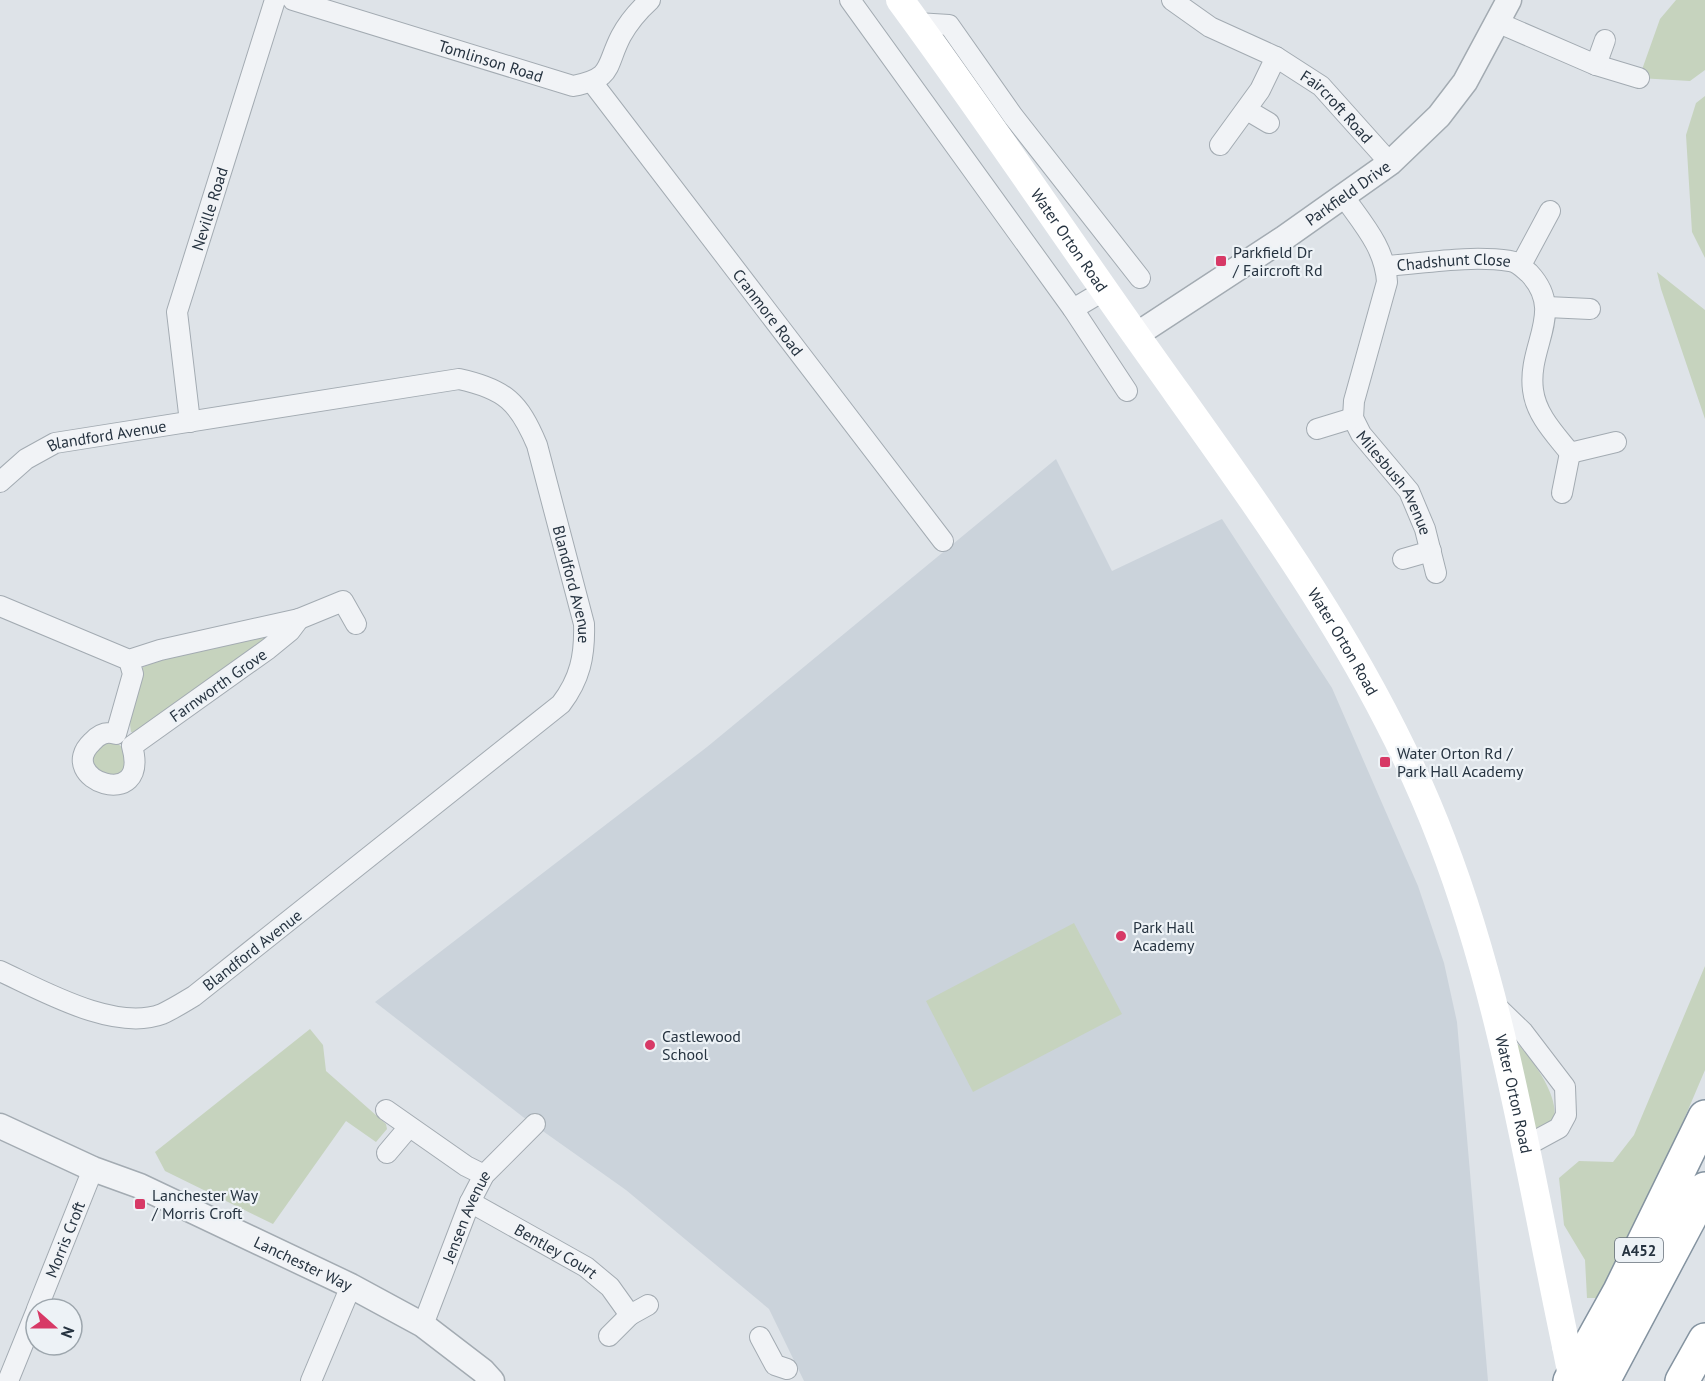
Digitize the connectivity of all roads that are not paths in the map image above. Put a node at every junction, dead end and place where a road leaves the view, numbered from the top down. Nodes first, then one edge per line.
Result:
1 (275, 0) edge
2 (293, 0) edge
3 (651, 0) edge
4 (850, 0) edge
5 (900, 0) edge
6 (1172, 0) edge
7 (1509, 0) edge
8 (1499, 23) junction
9 (1605, 40) dead end
10 (1276, 57) junction
11 (1596, 65) junction
12 (1639, 78) dead end
13 (592, 82) junction
14 (1247, 110) junction
15 (1269, 123) dead end
16 (1004, 125) junction
17 (1220, 145) dead end
18 (1390, 164) junction
19 (1344, 197) junction
20 (1550, 211) dead end
21 (1521, 265) junction
22 (1386, 266) junction
23 (1140, 278) dead end
24 (1105, 290) junction
25 (1547, 307) junction
26 (1073, 309) junction
27 (1590, 309) dead end
28 (1136, 335) junction
29 (1127, 391) dead end
30 (1353, 418) junction
31 (190, 422) junction
32 (1317, 429) dead end
33 (1616, 442) dead end
34 (1570, 453) junction
35 (0, 483) edge
36 (1562, 493) dead end
37 (943, 541) dead end
38 (1431, 551) junction
39 (1403, 559) dead end
40 (1436, 573) dead end
41 (0, 606) edge
42 (299, 619) junction
43 (356, 624) dead end
44 (129, 660) junction
45 (116, 734) junction
46 (132, 746) junction
47 (0, 971) edge
48 (1493, 1003) junction
49 (386, 1110) dead end
50 (1705, 1117) edge
51 (535, 1124) dead end
52 (0, 1126) edge
53 (409, 1127) junction
54 (1524, 1147) junction
55 (387, 1153) dead end
56 (93, 1169) junction
57 (484, 1175) junction
58 (1705, 1189) edge
59 (470, 1202) junction
60 (351, 1286) junction
61 (43, 1297) edge
62 (648, 1305) dead end
63 (630, 1315) junction
64 (423, 1325) junction
65 (609, 1336) dead end
66 (760, 1337) dead end
67 (1705, 1340) edge
68 (24, 1342) edge
69 (776, 1372) edge
70 (8, 1381) edge
71 (311, 1381) edge
72 (492, 1381) edge
73 (1571, 1381) edge
74 (1603, 1381) edge
75 (1682, 1381) edge

1 - 31 street, Neville Road
2 - 13 street, Tomlinson Road
3 - 13 street
4 - 26 street
5 - 16 main road, Water Orton Road
6 - 10 street, Faircroft Road
7 - 8 street, Parkfield Drive
8 - 11 street
8 - 18 street, Parkfield Drive
9 - 11 street
10 - 14 street
10 - 18 street, Faircroft Road
11 - 12 street
13 - 37 street, Cranmore Road
14 - 15 street
14 - 17 street
16 - 23 street
16 - 24 main road, Water Orton Road
18 - 19 street, Parkfield Drive
19 - 22 street, Milesbush Avenue
19 - 28 street, Parkfield Drive
20 - 21 street, Chadshunt Close
21 - 22 street, Chadshunt Close
21 - 25 street, Chadshunt Close
22 - 30 street, Milesbush Avenue
24 - 26 street
24 - 28 main road, Water Orton Road
25 - 27 street
25 - 34 street
26 - 29 street
28 - 48 main road, Water Orton Road
30 - 32 street, Milesbush Avenue
30 - 38 street, Milesbush Avenue
31 - 35 street, Blandford Avenue
31 - 47 street, Blandford Avenue
33 - 34 street
34 - 36 street
38 - 39 street, Milesbush Avenue
38 - 40 street, Milesbush Avenue
41 - 44 street
42 - 43 street, Farnworth Grove
42 - 44 street, Farnworth Grove
42 - 46 street, Farnworth Grove
44 - 45 street
45 - 46 street
45 - 46 street
48 - 54 main road, Water Orton Road
48 - 54 street
49 - 53 street
50 - 73 highway, A452
51 - 57 street, Jensen Avenue
52 - 56 street, Lanchester Way
53 - 55 street
53 - 57 street
54 - 73 main road, Water Orton Road, bridge
56 - 60 street, Lanchester Way
56 - 61 street, Morris Croft
57 - 59 street, Jensen Avenue
58 - 74 highway, A452
59 - 63 street, Bentley Court
59 - 64 street, Jensen Avenue
60 - 64 street, Lanchester Way
60 - 71 street
62 - 63 street
63 - 65 street
64 - 72 street, Lanchester Way
66 - 69 street
67 - 75 highway
68 - 70 street, Morris Croft

